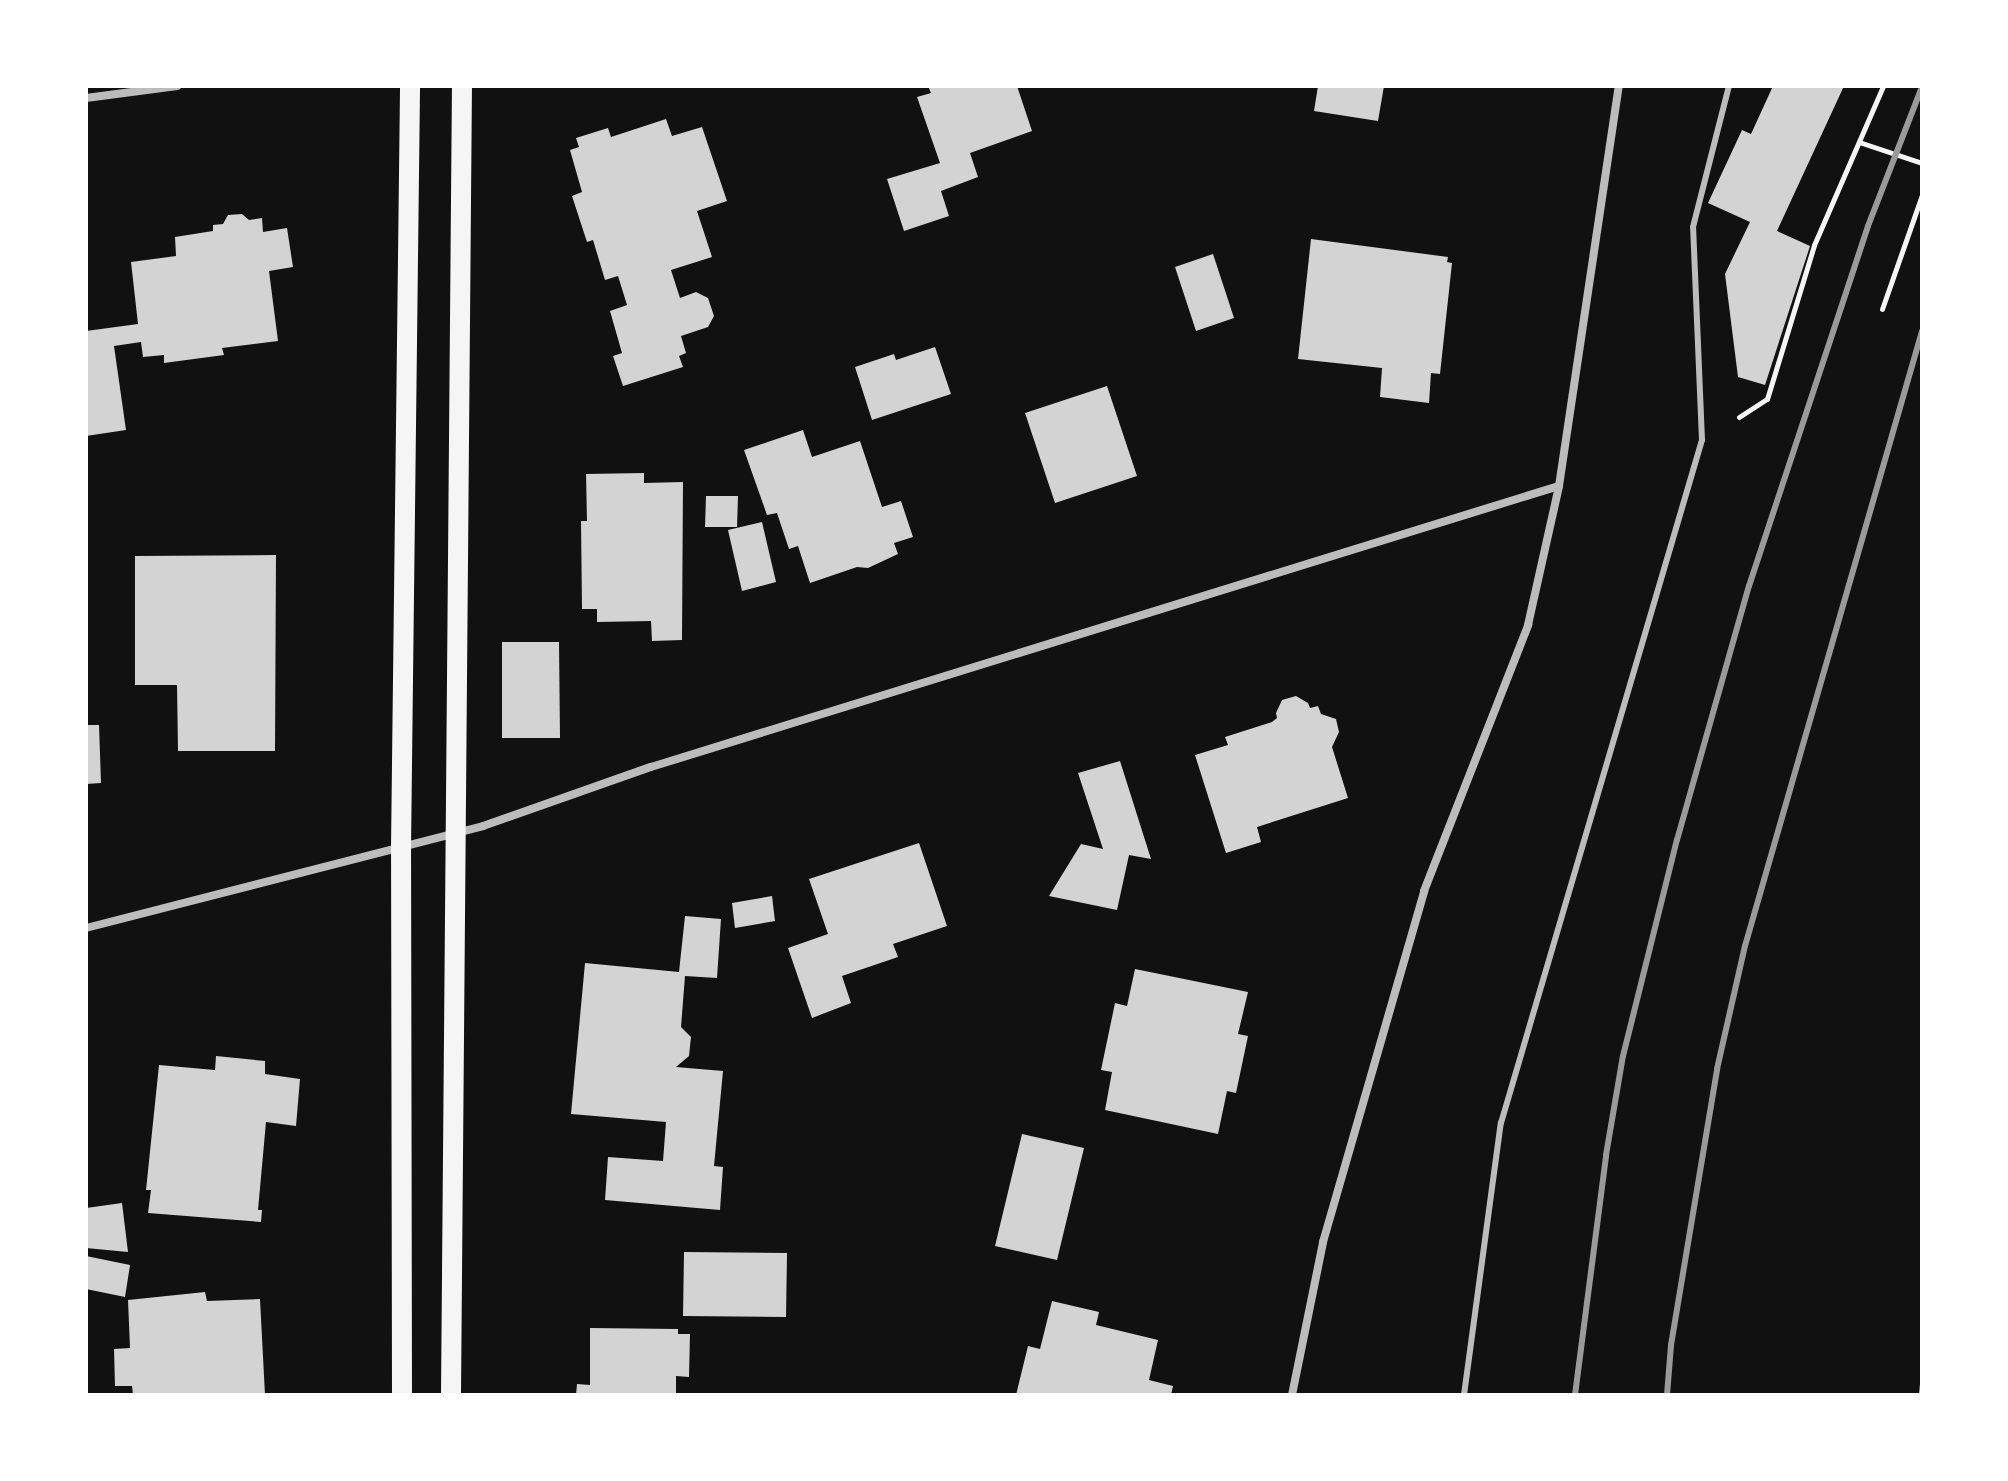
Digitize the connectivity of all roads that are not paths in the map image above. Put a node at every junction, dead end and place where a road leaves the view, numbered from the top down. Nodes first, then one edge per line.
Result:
1 (177, 86) edge
2 (410, 86) edge
3 (462, 86) edge
4 (1619, 86) edge
5 (1729, 86) edge
6 (86, 98) edge
7 (1559, 486) junction
8 (456, 832) junction
9 (401, 848) junction
10 (86, 928) edge
11 (402, 1395) edge
12 (451, 1395) edge
13 (1292, 1395) edge
14 (1464, 1395) edge

1 - 6 street
2 - 9 main road
3 - 8 main road
4 - 7 street
5 - 14 lane
7 - 8 street
7 - 13 street
8 - 9 street
8 - 12 main road
9 - 10 street
9 - 11 main road

